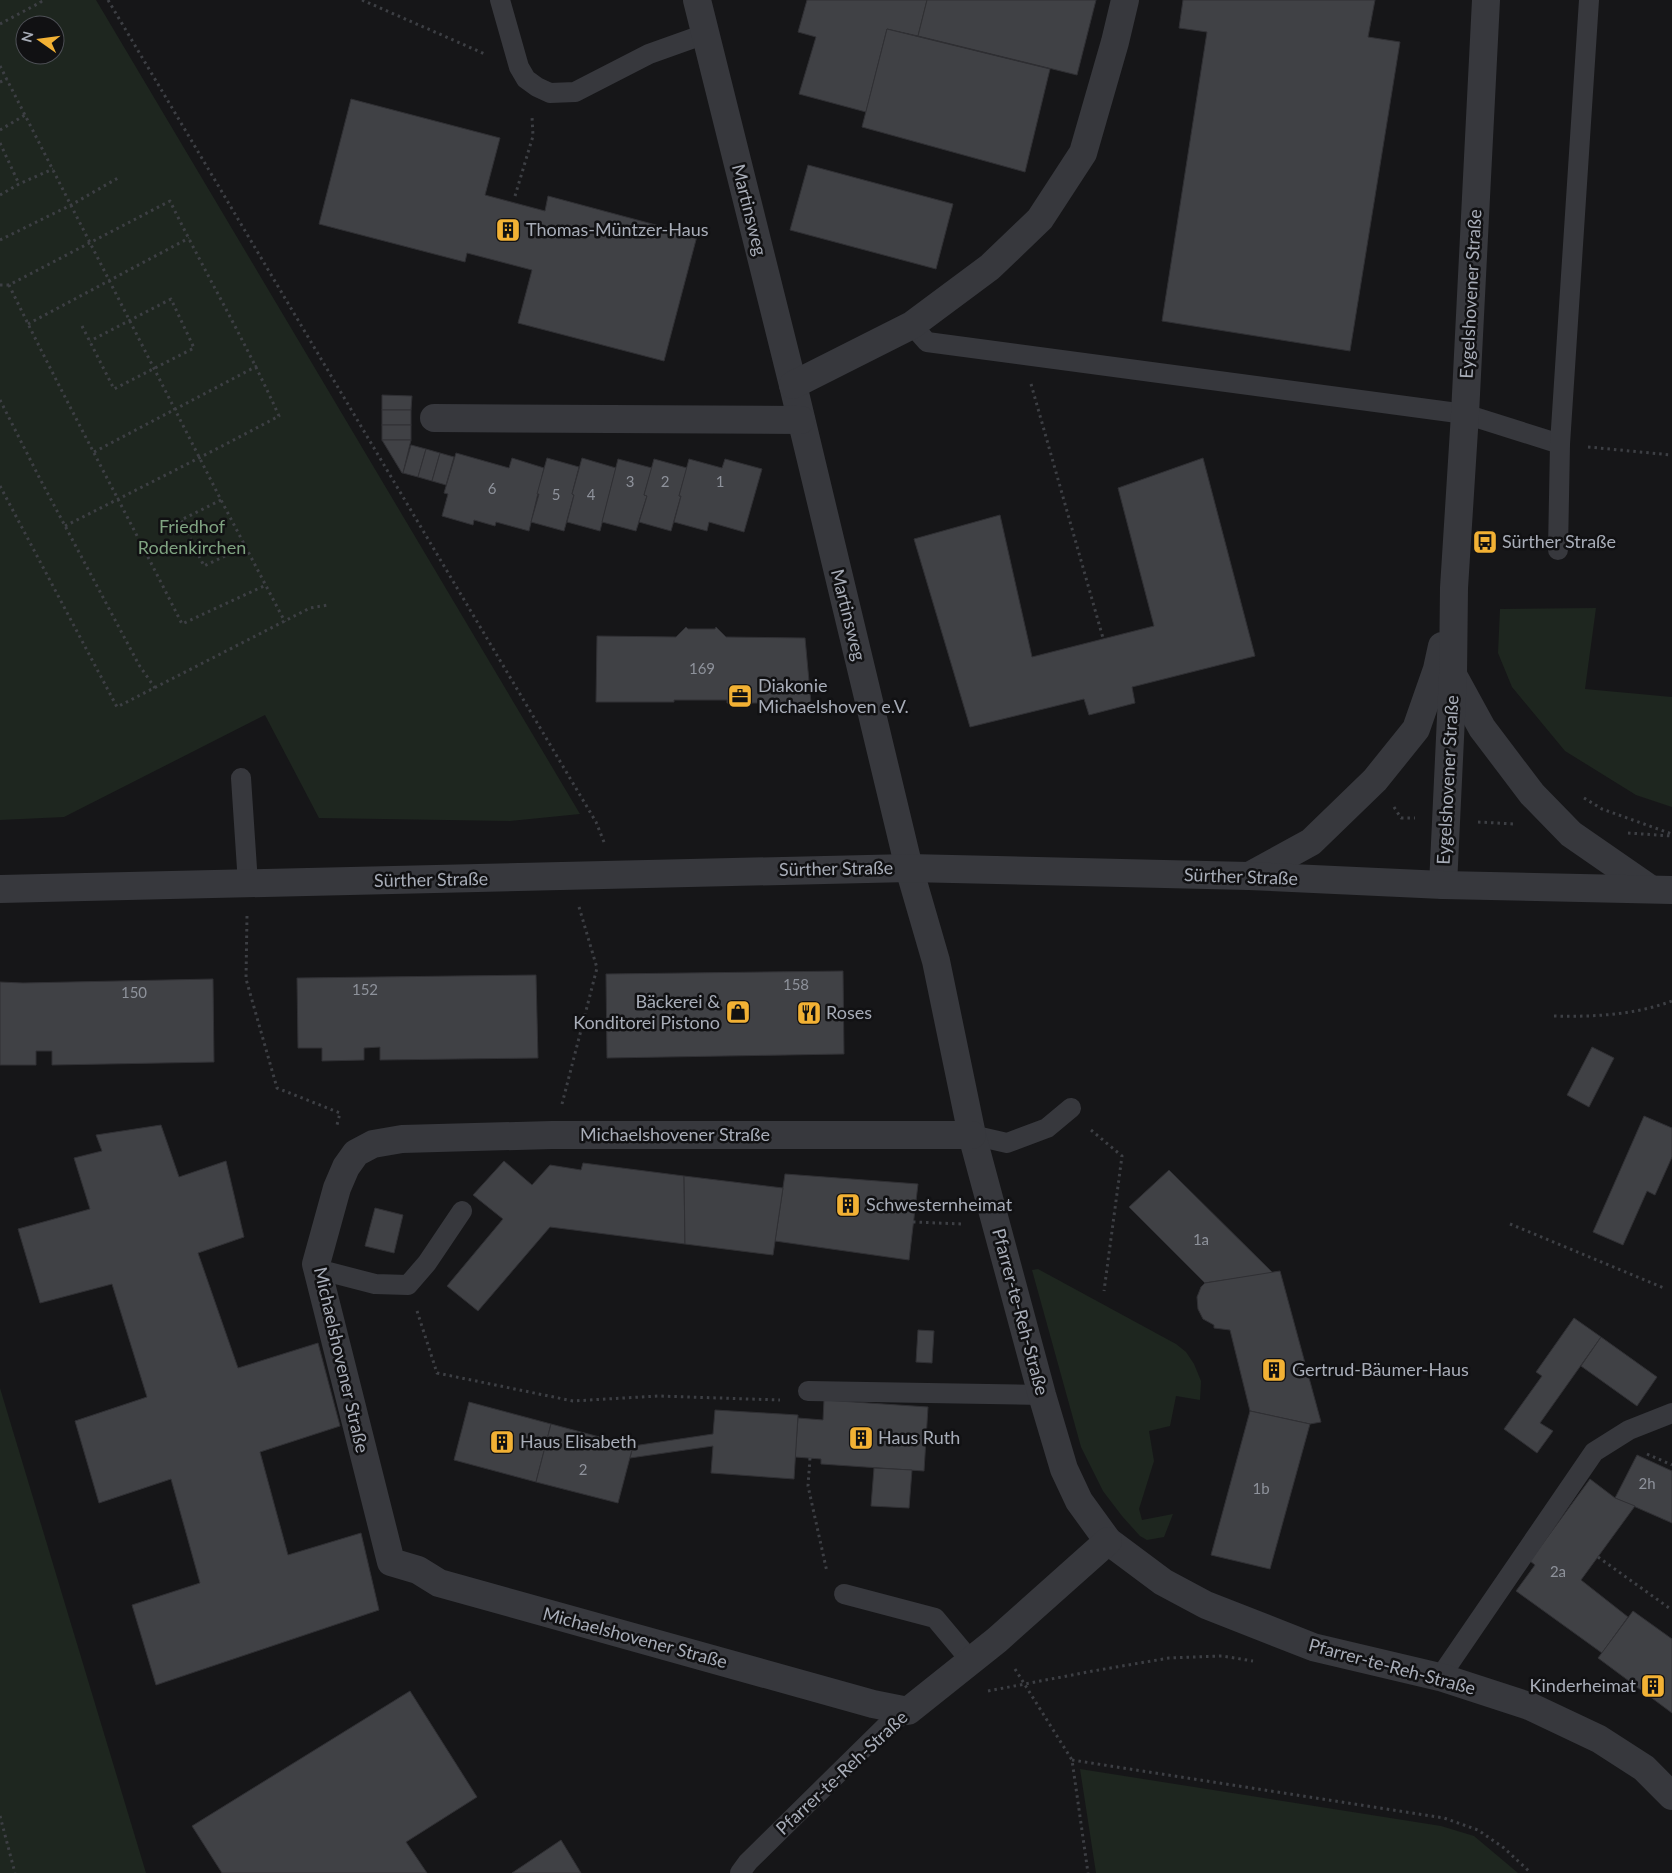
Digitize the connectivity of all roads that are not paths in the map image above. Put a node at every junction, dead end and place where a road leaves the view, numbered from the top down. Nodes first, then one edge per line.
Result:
1 (500, 0) edge
2 (697, 0) edge
3 (1126, 0) edge
4 (1486, 0) edge
5 (1589, 0) edge
6 (706, 34) junction
7 (912, 325) junction
8 (793, 385) junction
9 (1465, 414) junction
10 (434, 418) dead end
11 (801, 420) junction
12 (1560, 444) junction
13 (1558, 550) dead end
14 (1454, 588) junction
15 (1453, 675) junction
16 (241, 778) dead end
17 (909, 868) junction
18 (1250, 876) junction
19 (248, 884) junction
20 (1443, 885) junction
21 (0, 889) edge
22 (1660, 889) edge
23 (1069, 1109) road end
24 (972, 1135) junction
25 (462, 1211) dead end
26 (317, 1269) junction
27 (808, 1391) road end
28 (1042, 1395) junction
29 (1672, 1413) edge
30 (1108, 1541) junction
31 (844, 1594) road end
32 (971, 1661) junction
33 (1440, 1677) junction
34 (908, 1711) junction
35 (1672, 1796) edge
36 (740, 1873) edge

1 - 6 lane
2 - 6 street, Martinsweg
3 - 7 street
4 - 9 street, Eygelshovener Straße
5 - 12 lane
6 - 8 street, Martinsweg
7 - 8 street
7 - 9 lane
8 - 11 street, Martinsweg
9 - 12 lane
9 - 14 street, Eygelshovener Straße
10 - 11 street
11 - 17 street, Martinsweg
12 - 13 lane
14 - 15 street, Eygelshovener Straße
14 - 18 street, Eygelshovener Straße
15 - 20 street, Eygelshovener Straße
15 - 22 street, Eygelshovener Straße
16 - 19 lane
17 - 18 street, Sürther Straße
17 - 19 street, Sürther Straße
17 - 24 street, Pfarrer-te-Reh-Straße
18 - 20 street, Sürther Straße
19 - 21 street, Sürther Straße
20 - 22 street, Sürther Straße
23 - 24 lane
24 - 26 street, Michaelshovener Straße
24 - 28 street, Pfarrer-te-Reh-Straße
25 - 26 lane
26 - 34 street, Michaelshovener Straße
27 - 28 lane
28 - 30 street, Pfarrer-te-Reh-Straße
29 - 33 lane
30 - 32 street, Pfarrer-te-Reh-Straße
30 - 33 street, Pfarrer-te-Reh-Straße
31 - 32 lane
32 - 34 street, Pfarrer-te-Reh-Straße
33 - 35 street, Pfarrer-te-Reh-Straße
34 - 36 lane, Pfarrer-te-Reh-Straße

